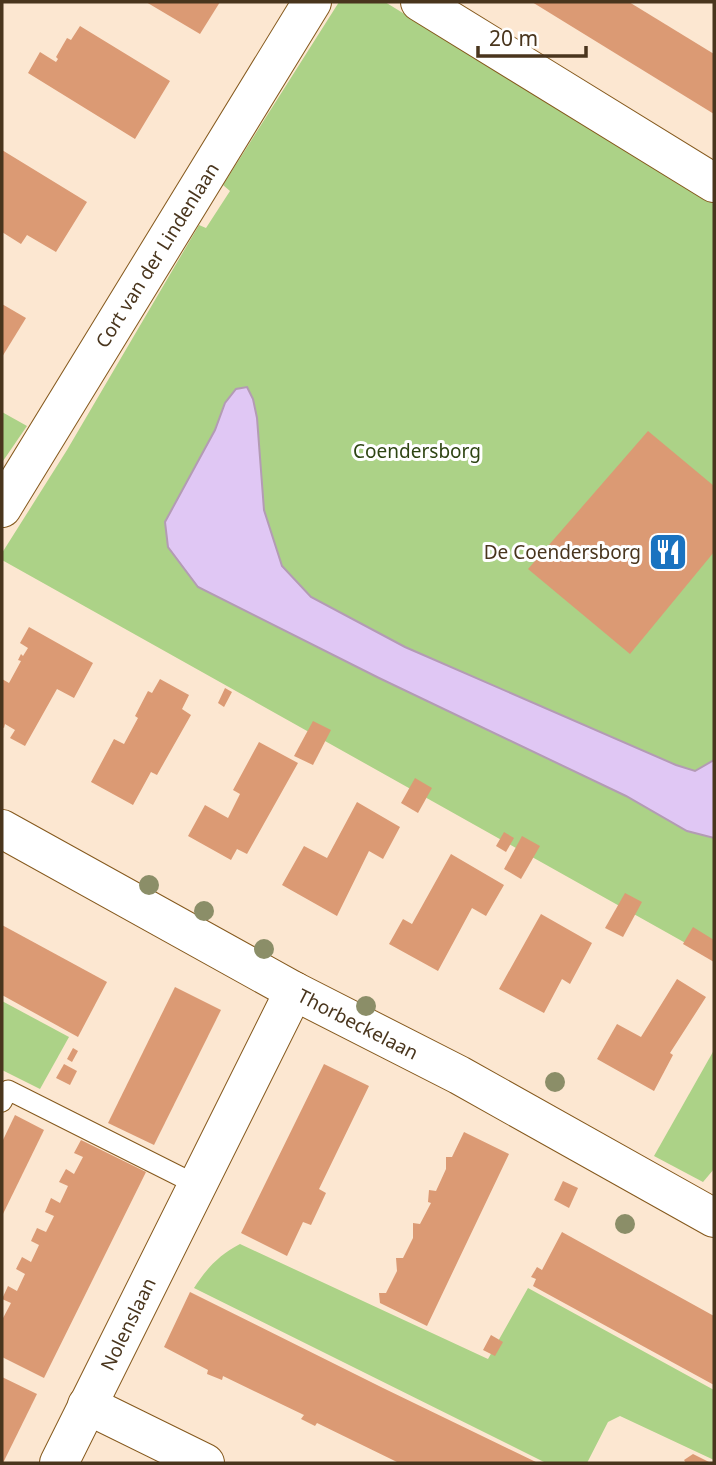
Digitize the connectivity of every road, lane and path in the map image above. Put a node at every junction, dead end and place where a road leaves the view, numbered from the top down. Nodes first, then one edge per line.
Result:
1 (312, 2) edge
2 (420, 2) edge
3 (714, 183) edge
4 (2, 508) edge
5 (2, 830) edge
6 (294, 991) junction
7 (2, 1102) edge
8 (197, 1185) junction
9 (714, 1218) edge
10 (87, 1405) junction
11 (59, 1463) edge
12 (205, 1463) edge

1 - 4 street, Cort van der Lindenlaan
2 - 3 street
5 - 6 street, Thorbeckelaan
6 - 8 street, Nolenslaan
6 - 9 street, Thorbeckelaan
7 - 8 lane
8 - 10 street, Nolenslaan
10 - 11 street, Nolenslaan
10 - 12 street

